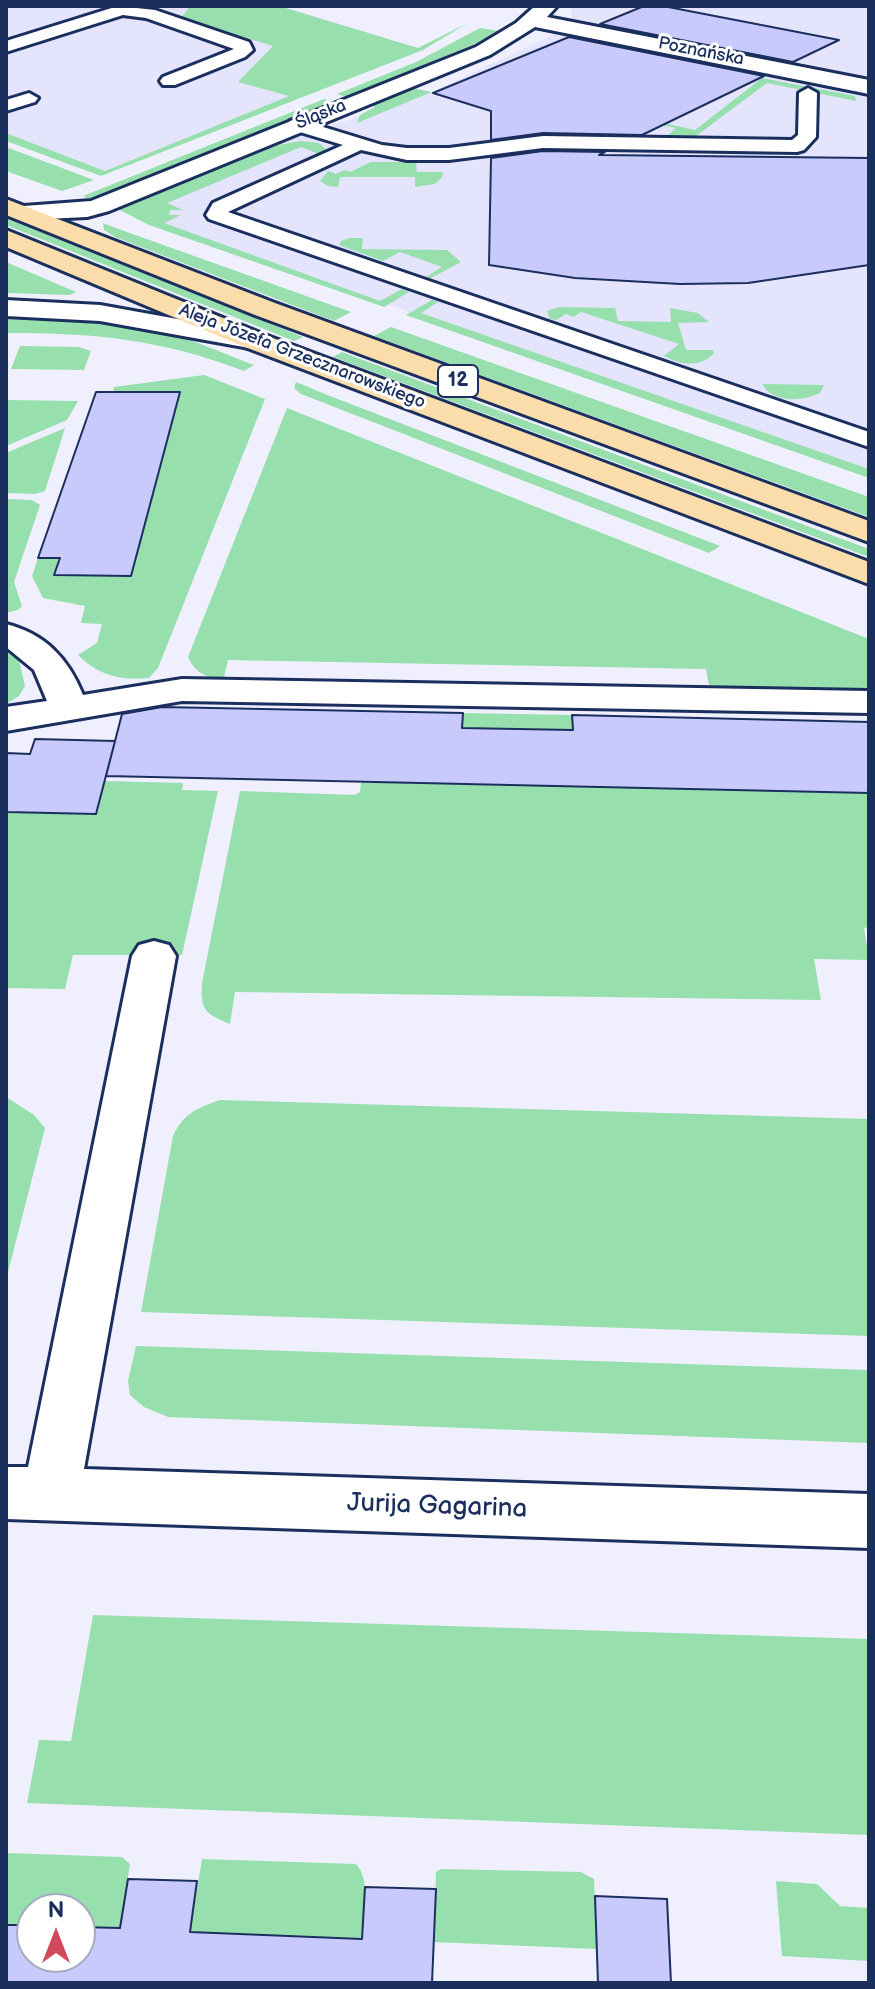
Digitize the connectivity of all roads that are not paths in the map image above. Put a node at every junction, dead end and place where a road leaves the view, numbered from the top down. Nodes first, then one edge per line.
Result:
1 (540, 13) edge
2 (6, 47) edge
3 (169, 81) dead end
4 (869, 87) edge
5 (808, 93) dead end
6 (29, 98) dead end
7 (6, 106) edge
8 (297, 125) junction
9 (360, 144) junction
10 (15, 209) edge
11 (85, 224) junction
12 (6, 238) edge
13 (6, 308) edge
14 (255, 341) junction
15 (869, 440) edge
16 (869, 532) edge
17 (869, 574) edge
18 (6, 635) edge
19 (869, 702) edge
20 (68, 709) junction
21 (6, 719) edge
22 (154, 956) dead end
23 (28, 1493) edge
24 (869, 1521) edge

1 - 4 street, Poznańska
1 - 8 street, Śląska
2 - 3 lane
5 - 9 lane
6 - 7 lane
8 - 9 lane
8 - 11 street, Śląska
9 - 15 lane
10 - 11 main road, Aleja Józefa Grzecznarowskiego / 12
11 - 16 main road, Aleja Józefa Grzecznarowskiego / 12
12 - 14 main road, Aleja Józefa Grzecznarowskiego / 12
13 - 14 street
14 - 17 main road, Aleja Józefa Grzecznarowskiego / 12
18 - 20 street
19 - 20 street
20 - 21 street
22 - 23 street
23 - 24 street, Jurija Gagarina

